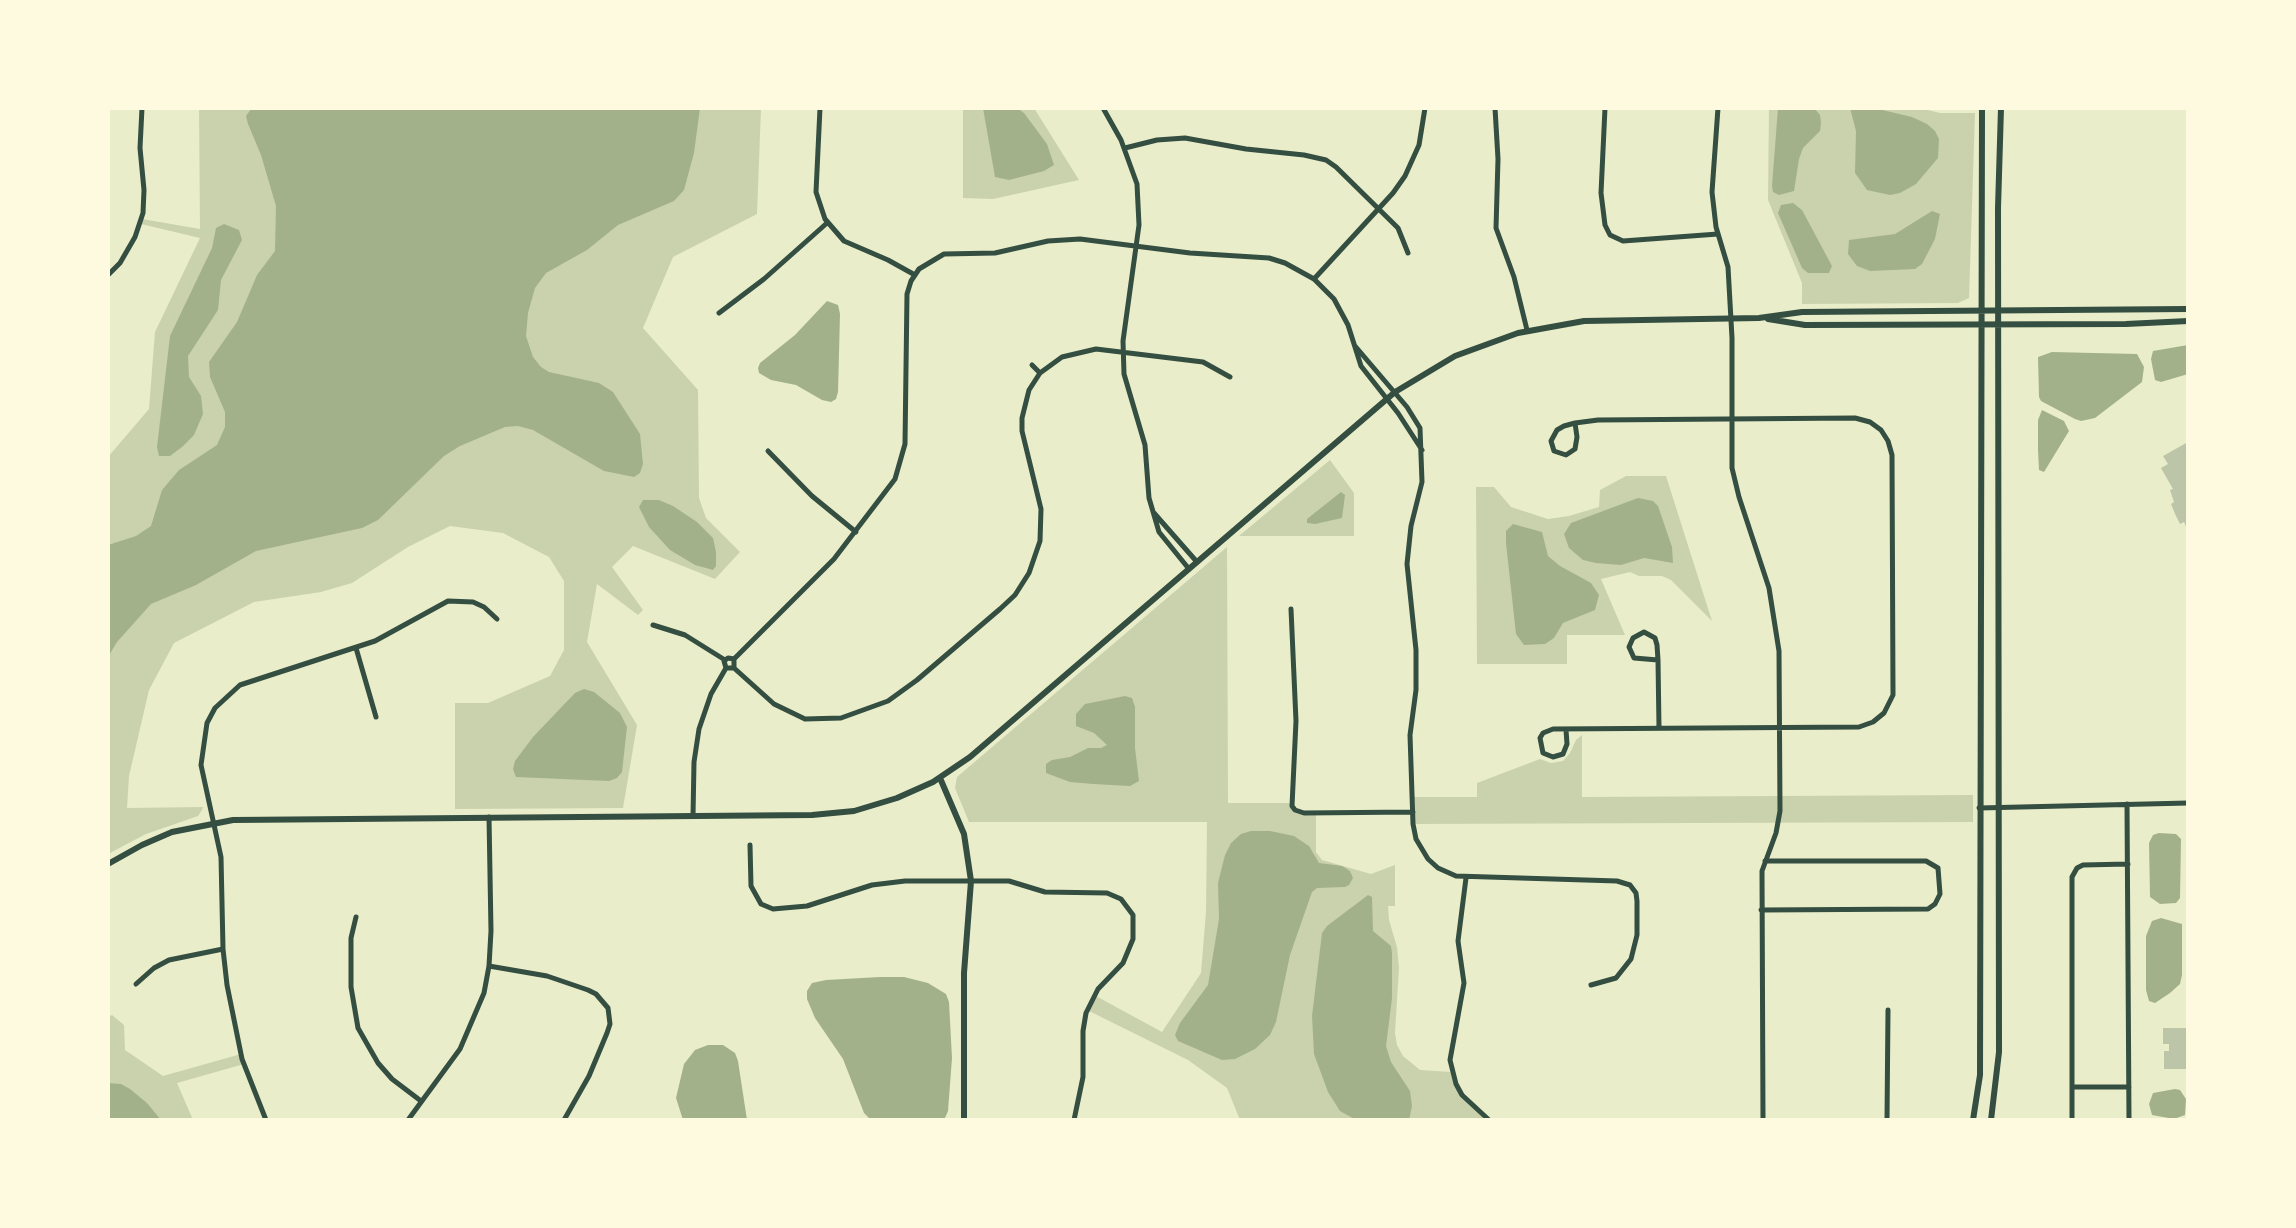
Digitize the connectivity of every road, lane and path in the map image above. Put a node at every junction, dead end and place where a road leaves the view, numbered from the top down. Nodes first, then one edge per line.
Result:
1 (142, 108) edge
2 (820, 108) edge
3 (1103, 108) edge
4 (1425, 108) edge
5 (1495, 108) edge
6 (1605, 108) edge
7 (1718, 108) edge
8 (1982, 108) edge
9 (2001, 108) edge
10 (1125, 148) junction
11 (1378, 208) junction
12 (827, 223) junction
13 (1718, 234) junction
14 (1137, 246) junction
15 (1408, 253) dead end
16 (108, 275) edge
17 (915, 275) junction
18 (1314, 279) junction
19 (2188, 309) edge
20 (1981, 311) junction
21 (1998, 312) junction
22 (719, 313) dead end
23 (1759, 318) junction
24 (1730, 319) junction
25 (2188, 321) edge
26 (1981, 324) junction
27 (1998, 324) junction
28 (1527, 330) junction
29 (1355, 345) junction
30 (1123, 351) junction
31 (1032, 365) dead end
32 (1040, 373) junction
33 (1230, 377) dead end
34 (1395, 392) junction
35 (1386, 399) junction
36 (1731, 419) junction
37 (1575, 423) junction
38 (1422, 450) junction
39 (768, 451) dead end
40 (1153, 512) junction
41 (856, 532) junction
42 (1197, 562) junction
43 (1189, 569) junction
44 (1291, 609) dead end
45 (497, 619) dead end
46 (653, 625) dead end
47 (356, 648) junction
48 (734, 659) junction
49 (725, 660) junction
50 (1658, 660) junction
51 (726, 668) junction
52 (734, 668) junction
53 (376, 717) dead end
54 (1659, 728) junction
55 (1779, 728) junction
56 (1566, 730) junction
57 (940, 778) junction
58 (2188, 803) edge
59 (2127, 804) junction
60 (1998, 807) junction
61 (1978, 808) junction
62 (1413, 812) junction
63 (693, 816) junction
64 (489, 817) junction
65 (213, 822) junction
66 (750, 845) dead end
67 (1765, 861) junction
68 (108, 864) edge
69 (2128, 864) junction
70 (1466, 878) junction
71 (971, 881) junction
72 (1761, 910) junction
73 (356, 917) dead end
74 (223, 949) junction
75 (489, 966) junction
76 (136, 984) dead end
77 (1591, 985) dead end
78 (1888, 1010) dead end
79 (2072, 1087) junction
80 (2129, 1087) junction
81 (421, 1101) junction
82 (1485, 1119) edge
83 (266, 1120) edge
84 (408, 1120) edge
85 (564, 1120) edge
86 (964, 1120) edge
87 (1074, 1120) edge
88 (1763, 1120) edge
89 (1887, 1120) edge
90 (1973, 1120) edge
91 (1991, 1120) edge
92 (2072, 1120) edge
93 (2129, 1120) edge

1 - 16 street
2 - 12 street
3 - 10 street
4 - 11 street
5 - 28 street
6 - 13 street
7 - 13 street
8 - 20 street
9 - 21 street
10 - 11 street
10 - 14 street
11 - 15 street
11 - 18 street
12 - 17 street
12 - 22 street
13 - 24 street
14 - 17 street
14 - 18 street
14 - 30 street
17 - 41 street
18 - 29 street
19 - 21 street
20 - 21 street
20 - 23 street
20 - 26 street
21 - 27 street
23 - 24 street
23 - 26 street
24 - 28 street
24 - 36 street
25 - 27 street
26 - 27 street
26 - 61 street
27 - 60 street
28 - 34 street
29 - 34 street
29 - 35 street
30 - 32 street
30 - 33 street
30 - 40 street
31 - 32 street
32 - 52 street
34 - 35 street
34 - 38 street
35 - 38 street
35 - 42 street
36 - 37 street
36 - 55 street
36 - 55 street
37 - 37 street
38 - 62 street
39 - 41 street
40 - 42 street
40 - 43 street
41 - 48 street
42 - 43 street
43 - 57 street
44 - 62 street
45 - 47 street
46 - 49 street
47 - 53 street
47 - 65 street
48 - 49 street
48 - 52 street
49 - 51 street
50 - 50 street
50 - 54 street
51 - 52 street
51 - 63 street
54 - 55 street
54 - 56 street
55 - 67 street
56 - 56 street
57 - 63 street
57 - 71 street
58 - 59 street
59 - 60 street
59 - 69 street
60 - 61 street
60 - 91 street
61 - 90 street
62 - 70 street
63 - 64 street
64 - 65 street
64 - 75 street
65 - 68 street
65 - 74 street
66 - 71 street
67 - 72 street
67 - 72 street
69 - 79 street
69 - 80 street
70 - 77 street
70 - 82 street
71 - 86 street
71 - 87 street
72 - 88 street
73 - 81 street
74 - 76 street
74 - 83 street
75 - 81 street
75 - 85 street
78 - 89 street
79 - 80 street
79 - 92 street
80 - 93 street
81 - 84 street

